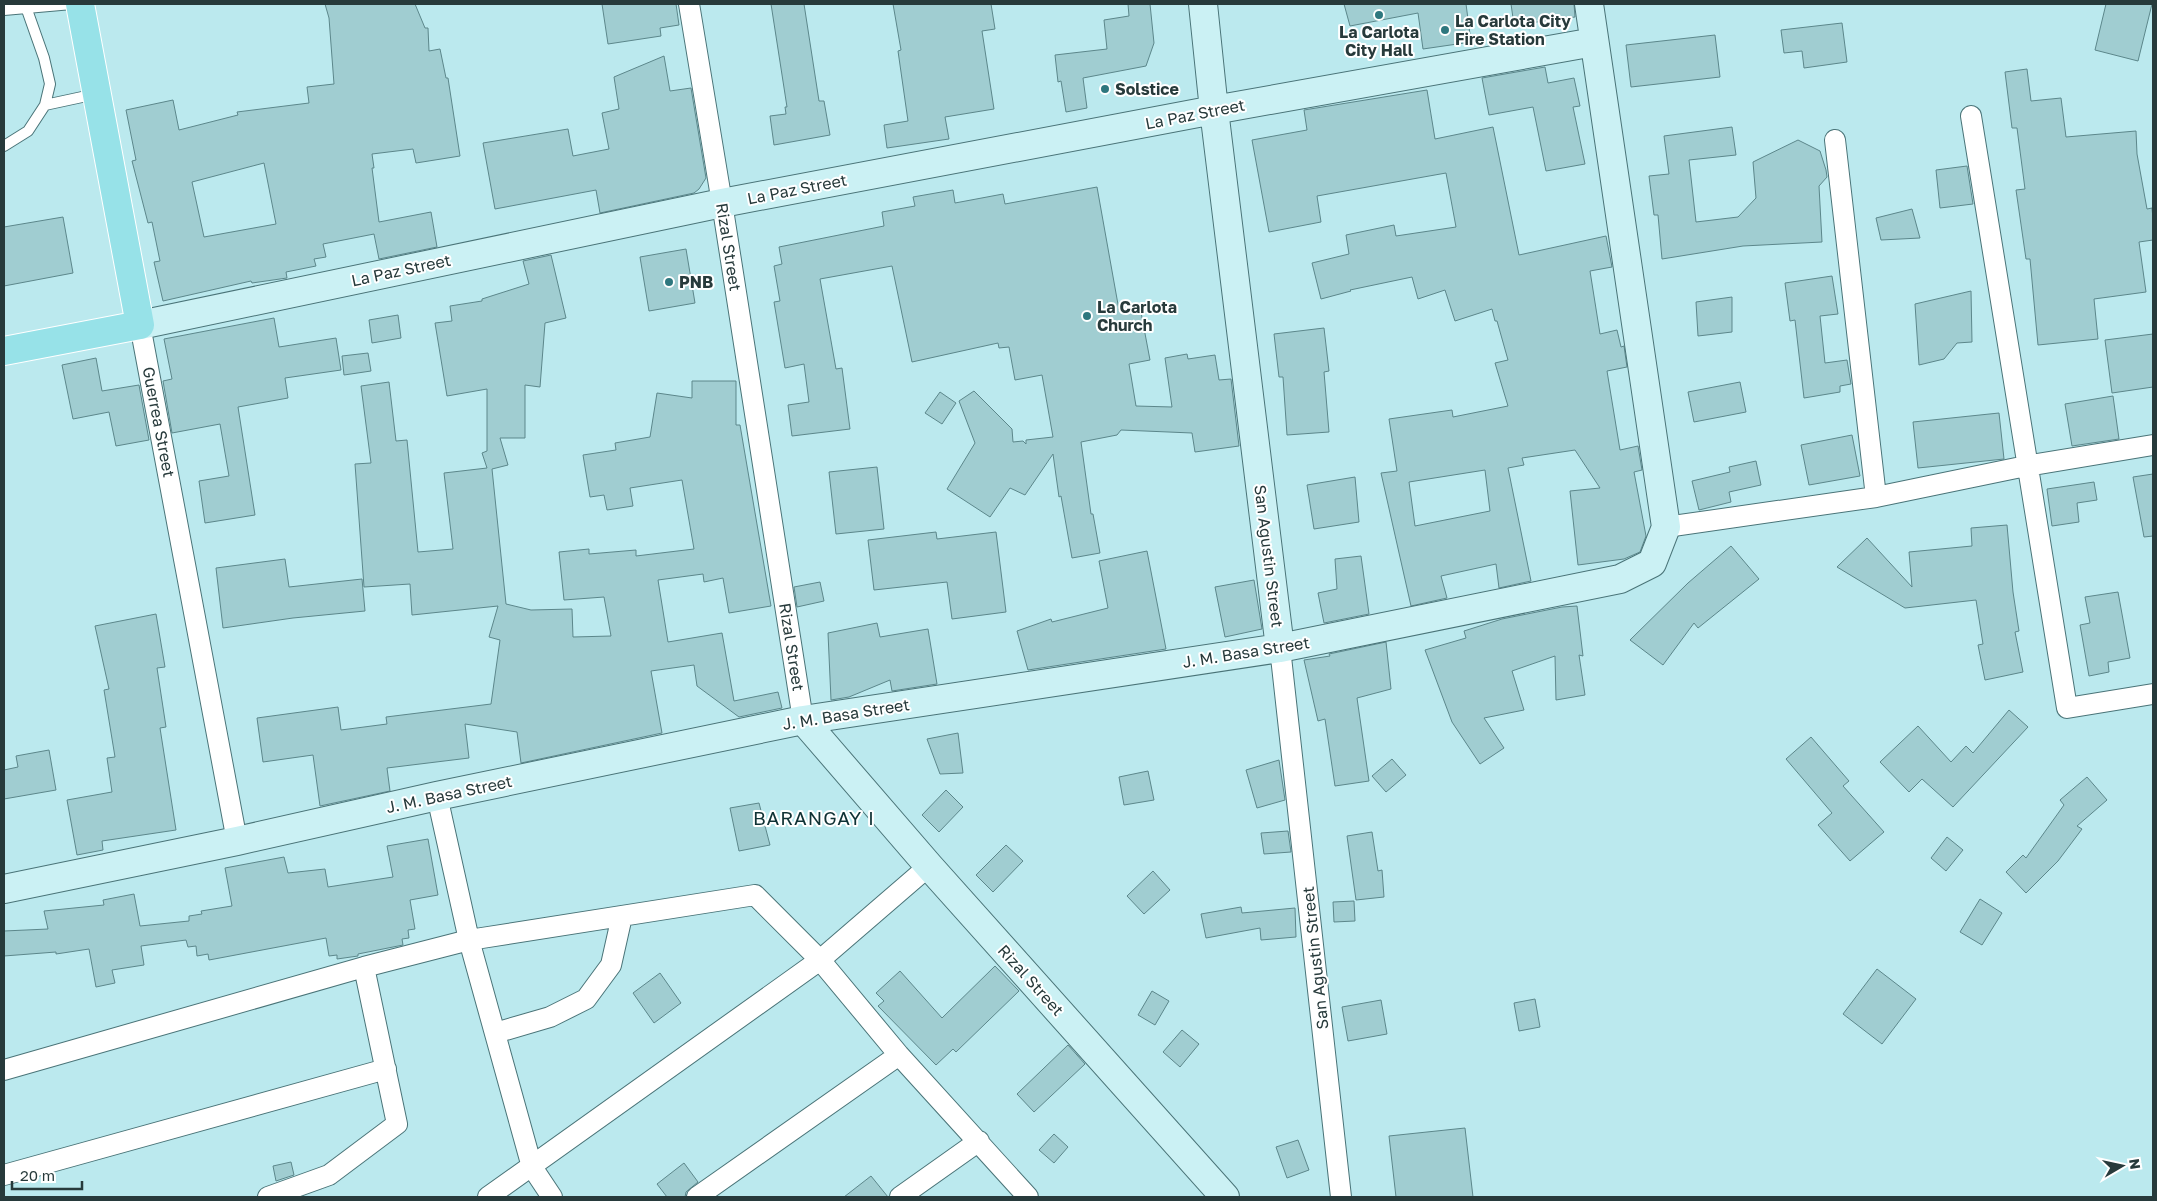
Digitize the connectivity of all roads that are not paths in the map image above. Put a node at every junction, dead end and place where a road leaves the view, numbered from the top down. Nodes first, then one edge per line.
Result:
1 (72, 4) edge
2 (80, 4) edge
3 (689, 4) edge
4 (1203, 4) edge
5 (1589, 4) edge
6 (26, 7) junction
7 (4, 10) edge
8 (1594, 42) junction
9 (96, 94) junction
10 (45, 105) junction
11 (1214, 110) junction
12 (1971, 116) dead end
13 (1835, 140) dead end
14 (4, 146) edge
15 (722, 203) junction
16 (140, 325) junction
17 (4, 351) edge
18 (2153, 445) edge
19 (2026, 466) junction
20 (1876, 497) junction
21 (1666, 527) junction
22 (1280, 648) junction
23 (2153, 694) edge
24 (803, 720) junction
25 (437, 796) junction
26 (237, 841) junction
27 (929, 866) junction
28 (4, 889) edge
29 (622, 916) junction
30 (469, 940) junction
31 (820, 960) junction
32 (364, 968) junction
33 (495, 1033) junction
34 (899, 1056) junction
35 (386, 1068) junction
36 (4, 1070) edge
37 (979, 1141) junction
38 (532, 1166) junction
39 (4, 1175) edge
40 (268, 1197) edge
41 (488, 1197) edge
42 (552, 1197) edge
43 (697, 1197) edge
44 (900, 1197) edge
45 (1028, 1197) edge
46 (1225, 1197) edge
47 (1341, 1197) edge

1 - 6 lane
2 - 9 main road, Guerrea Street
3 - 15 street, Rizal Street
4 - 11 street, San Agustin Street
5 - 8 street
6 - 7 lane
6 - 10 lane
8 - 11 street, La Paz Street
8 - 21 street
9 - 10 lane
9 - 16 main road, Guerrea Street
10 - 14 lane
11 - 15 street, La Paz Street
11 - 22 street, San Agustin Street
12 - 19 street
13 - 20 street
15 - 16 street, La Paz Street
15 - 24 street, Rizal Street
16 - 17 main road, La Paz Street
16 - 26 street, Guerrea Street
18 - 19 street
19 - 20 street
19 - 23 street
20 - 21 street
21 - 22 street, J. M. Basa Street
22 - 24 street, J. M. Basa Street
22 - 47 street, San Agustin Street
24 - 25 street, J. M. Basa Street
24 - 27 street, Rizal Street
25 - 26 street, J. M. Basa Street
25 - 30 street
26 - 28 street, J. M. Basa Street
27 - 31 street
27 - 46 street, Rizal Street
29 - 30 street
29 - 31 street
29 - 33 street
30 - 32 street
30 - 33 street
31 - 34 street
31 - 38 street
32 - 35 street
32 - 36 street
33 - 38 street
34 - 37 street
34 - 43 street
35 - 39 street
35 - 40 street
37 - 44 street
37 - 45 street
38 - 41 street
38 - 42 street

